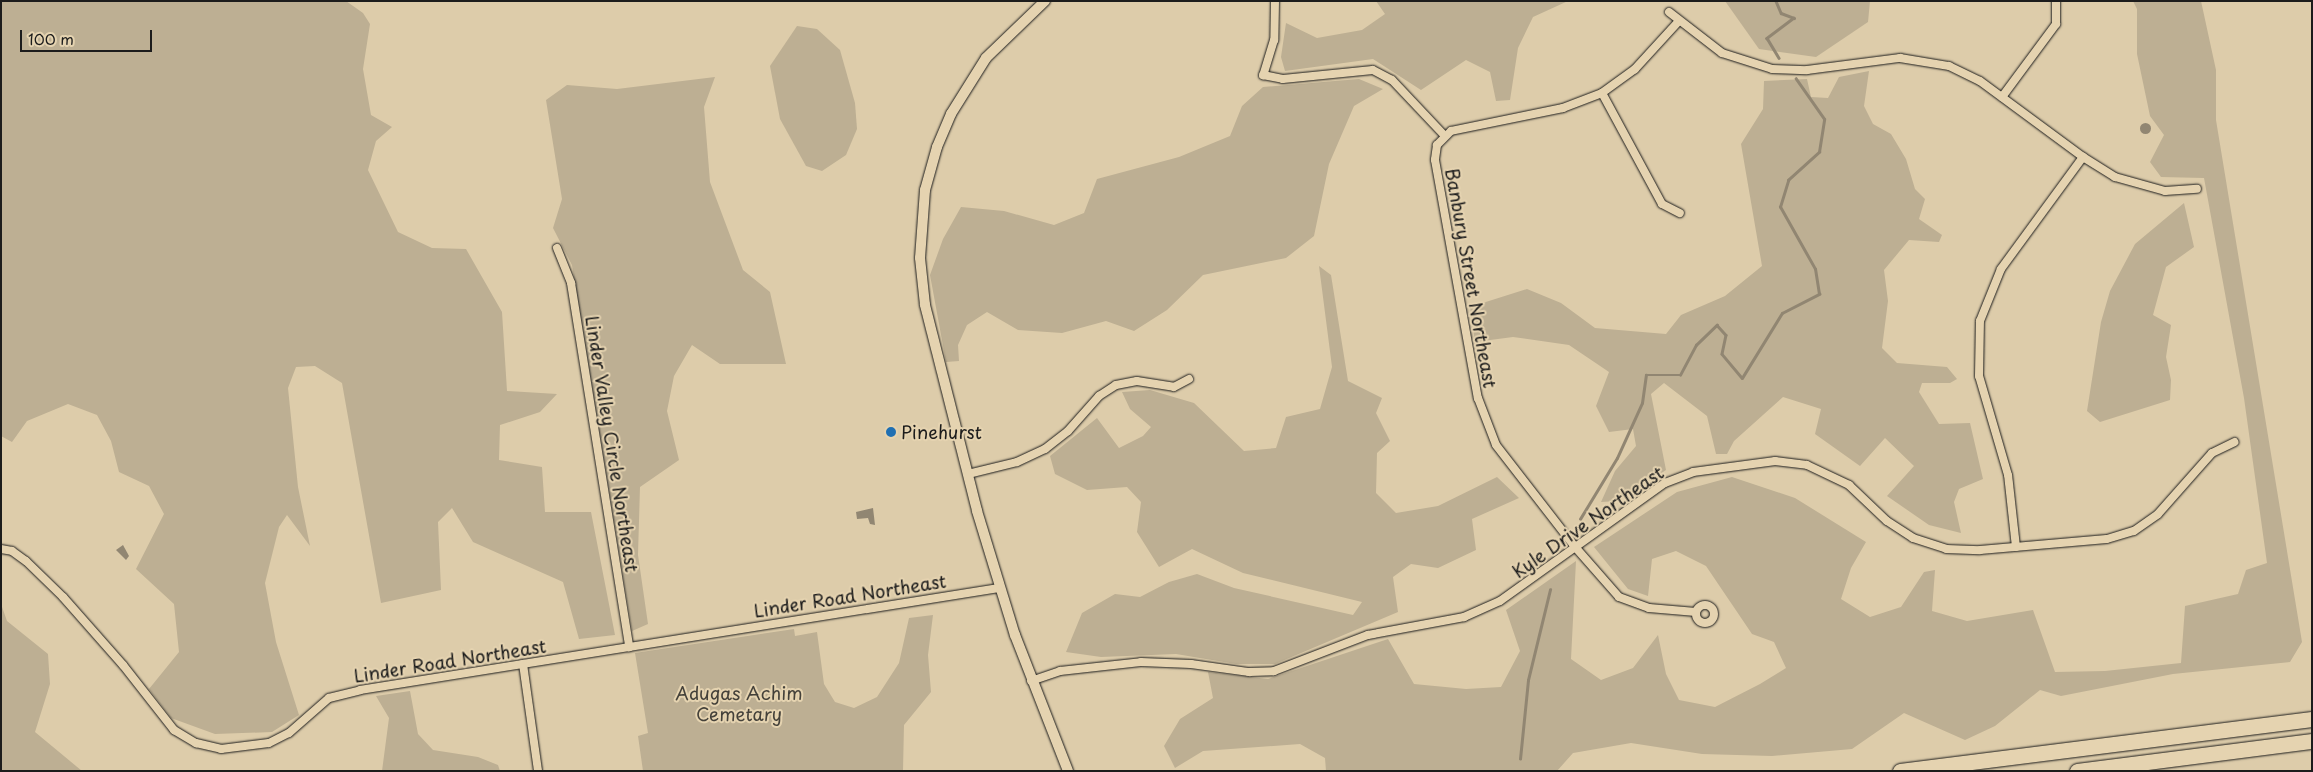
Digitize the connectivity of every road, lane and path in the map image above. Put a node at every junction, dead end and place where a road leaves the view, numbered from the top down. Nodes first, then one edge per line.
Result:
1 (1044, 1) edge
2 (1274, 1) edge
3 (2056, 1) edge
4 (1669, 12) dead end
5 (1678, 22) junction
6 (1602, 93) junction
7 (2002, 97) junction
8 (1444, 135) junction
9 (2083, 157) junction
10 (2197, 189) dead end
11 (1680, 213) dead end
12 (557, 248) dead end
13 (1189, 379) dead end
14 (2235, 442) dead end
15 (968, 474) junction
16 (2016, 547) junction
17 (1576, 548) junction
18 (1, 549) edge
19 (1000, 588) junction
20 (1696, 612) dead end
21 (629, 647) junction
22 (523, 664) junction
23 (1031, 681) junction
24 (2312, 719) edge
25 (2312, 741) edge
26 (538, 771) edge
27 (1068, 771) edge
28 (1900, 771) edge
29 (2077, 771) edge

1 - 15 street
2 - 8 street
3 - 7 street
4 - 5 street
5 - 6 street
5 - 7 street
6 - 8 street
6 - 11 street
7 - 9 street
8 - 17 street, Banbury Street Northeast
9 - 10 street
9 - 16 street
12 - 21 street, Linder Valley Circle Northeast
13 - 15 street
14 - 16 street, Kyle Drive Northeast
15 - 19 street
16 - 17 street, Kyle Drive Northeast
17 - 20 street, Banbury Street Northeast
17 - 23 street, Kyle Drive Northeast
18 - 22 street, Linder Road Northeast
19 - 21 street, Linder Road Northeast
19 - 23 street
21 - 22 street, Linder Road Northeast
22 - 26 street
23 - 27 street
24 - 28 highway
25 - 29 highway

